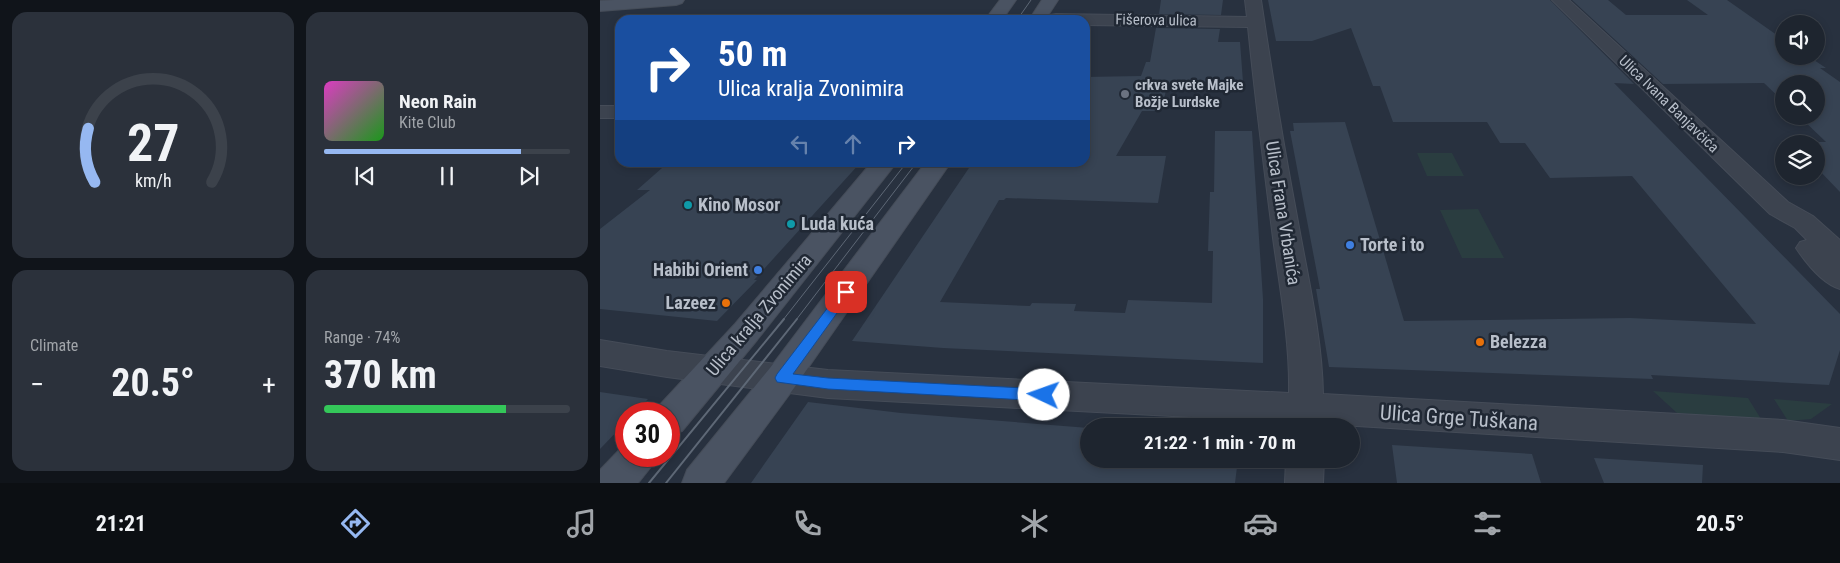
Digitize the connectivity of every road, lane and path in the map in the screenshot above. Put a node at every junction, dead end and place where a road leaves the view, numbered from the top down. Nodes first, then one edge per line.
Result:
1 (676, 0) edge
2 (1008, 0) edge
3 (1050, 0) edge
4 (1560, 0) edge
5 (600, 6) edge
6 (1254, 11) edge
7 (996, 15) edge
8 (1040, 15) edge
9 (1090, 17) edge
10 (600, 112) edge
11 (615, 112) edge
12 (881, 167) edge
13 (935, 167) edge
14 (1779, 208) junction
15 (1840, 255) edge
16 (1840, 278) edge
17 (600, 353) edge
18 (713, 370) junction
19 (782, 378) junction
20 (680, 408) edge
21 (1306, 417) edge
22 (1840, 444) edge
23 (628, 467) edge
24 (1305, 468) edge
25 (614, 483) edge
26 (701, 483) edge
27 (1304, 483) edge

1 - 5 main road
2 - 7 main road
3 - 8 main road
4 - 14 street, Ulica Ivana Banjavčića
6 - 9 street, Fišerova ulica
6 - 21 street, Ulica Frana Vrbanića
10 - 11 street
12 - 18 main road, Ulica kralja Zvonimira
13 - 19 main road
14 - 15 street, Ulica Ivana Banjavčića
14 - 16 street, Ulica Ivana Banjavčića
17 - 18 street, Ulica Grge Tuškana
18 - 19 street, Ulica Grge Tuškana
18 - 20 main road, Ulica kralja Zvonimira
19 - 21 street, Ulica Grge Tuškana
19 - 26 main road
21 - 22 street, Ulica Grge Tuškana
23 - 25 main road
24 - 27 street

